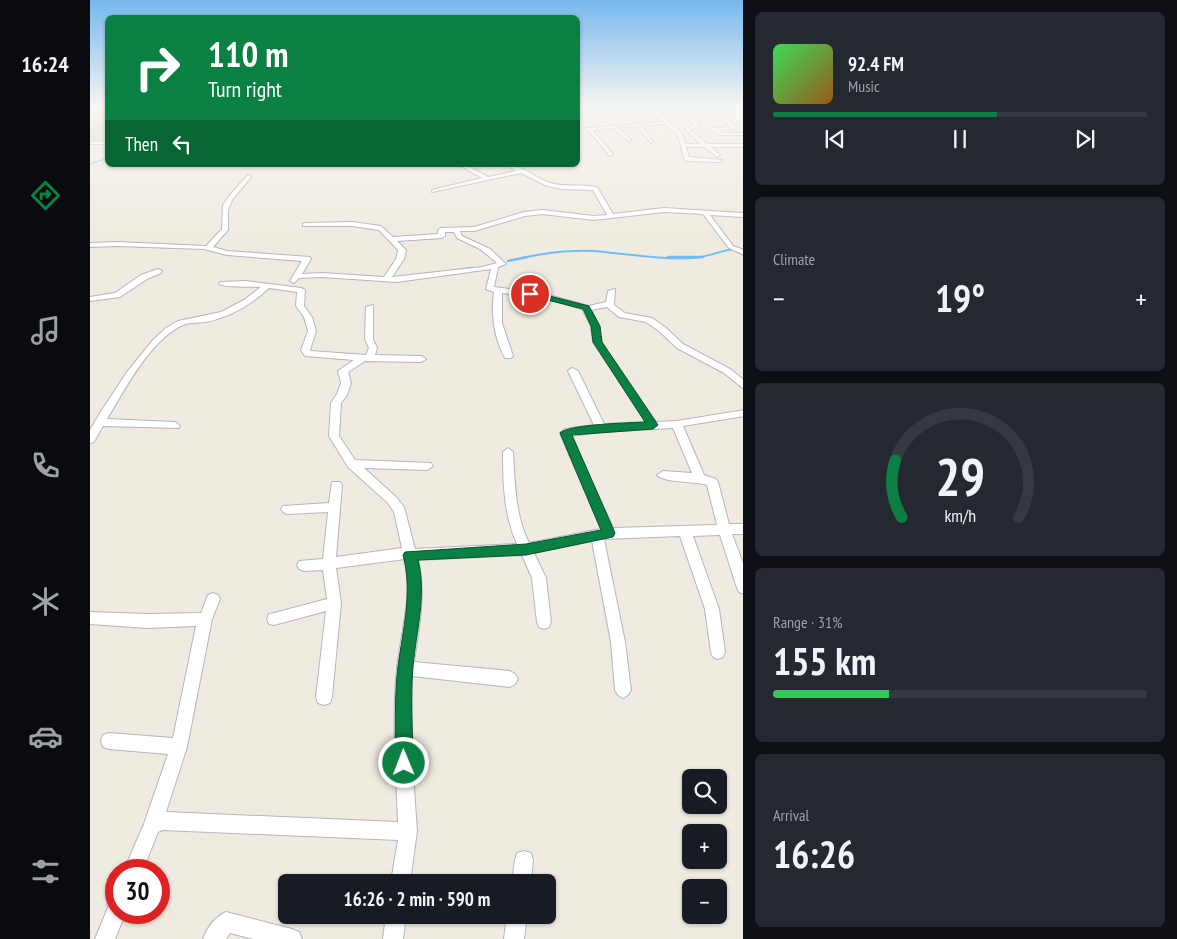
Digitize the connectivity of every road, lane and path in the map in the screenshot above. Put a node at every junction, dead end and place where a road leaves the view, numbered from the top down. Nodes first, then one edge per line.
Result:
1 (606, 150) edge
2 (684, 150) edge
3 (710, 150) edge
4 (610, 154) dead end
5 (466, 167) edge
6 (513, 167) edge
7 (522, 172) junction
8 (248, 177) dead end
9 (487, 179) junction
10 (434, 191) dead end
11 (705, 213) junction
12 (743, 215) edge
13 (611, 216) junction
14 (305, 225) dead end
15 (456, 231) junction
16 (391, 239) junction
17 (90, 245) edge
18 (208, 248) junction
19 (743, 252) edge
20 (495, 266) junction
21 (158, 271) dead end
22 (297, 276) junction
23 (386, 280) junction
24 (223, 284) dead end
25 (267, 286) junction
26 (291, 287) junction
27 (498, 290) junction
28 (612, 291) dead end
29 (90, 299) edge
30 (610, 304) junction
31 (370, 307) dead end
32 (586, 308) junction
33 (508, 356) dead end
34 (366, 358) junction
35 (421, 359) dead end
36 (573, 371) dead end
37 (743, 386) edge
38 (743, 412) edge
39 (101, 422) junction
40 (677, 424) junction
41 (653, 425) junction
42 (175, 426) dead end
43 (601, 428) junction
44 (90, 439) edge
45 (508, 452) dead end
46 (352, 464) junction
47 (427, 466) dead end
48 (663, 475) dead end
49 (700, 478) junction
50 (336, 485) dead end
51 (334, 507) junction
52 (287, 509) dead end
53 (724, 529) junction
54 (743, 529) edge
55 (685, 531) junction
56 (603, 535) junction
57 (526, 549) junction
58 (410, 555) junction
59 (329, 564) junction
60 (304, 565) dead end
61 (743, 588) edge
62 (213, 599) dead end
63 (334, 603) junction
64 (90, 618) edge
65 (206, 619) junction
66 (274, 619) dead end
67 (544, 622) dead end
68 (718, 652) dead end
69 (405, 668) junction
70 (510, 679) dead end
71 (623, 690) dead end
72 (324, 697) dead end
73 (110, 741) dead end
74 (179, 747) junction
75 (152, 826) junction
76 (408, 831) junction
77 (138, 859) edge
78 (524, 860) dead end
79 (402, 874) edge
80 (522, 874) edge
81 (111, 924) edge
82 (395, 924) edge
83 (516, 924) edge
84 (105, 939) edge
85 (212, 939) edge
86 (292, 939) edge
87 (393, 939) edge
88 (514, 939) edge

1 - 4 street
2 - 3 street
5 - 9 street
6 - 7 street
7 - 9 street
7 - 13 street
8 - 18 street
9 - 10 street
11 - 12 street
11 - 13 street
11 - 19 street
13 - 15 street
14 - 16 street
15 - 16 street
15 - 20 street
16 - 23 street
17 - 18 street
18 - 22 street
20 - 23 street
20 - 27 street
21 - 29 street
22 - 23 street
22 - 26 street
24 - 25 street
25 - 26 street
25 - 39 street
26 - 34 street
27 - 32 street
27 - 33 street
28 - 30 street
30 - 32 street
30 - 37 street
31 - 34 street
32 - 41 street
34 - 35 street
34 - 46 street
36 - 43 street
38 - 40 street
39 - 42 street
39 - 44 street
40 - 41 street
40 - 49 street
41 - 43 street
43 - 56 street
45 - 57 street
46 - 47 street
46 - 58 street
48 - 49 street
49 - 53 street
50 - 51 street
51 - 52 street
51 - 59 street
53 - 54 street
53 - 55 street
53 - 61 street
55 - 56 street
55 - 68 street
56 - 57 street
56 - 71 street
57 - 58 street
57 - 67 street
58 - 59 street
58 - 69 street
59 - 60 street
59 - 63 street
62 - 65 street
63 - 66 street
63 - 72 street
64 - 65 street
65 - 74 street
69 - 70 street
69 - 76 street
73 - 74 street
74 - 75 street
75 - 76 street
75 - 77 street
76 - 79 street
78 - 80 street
81 - 84 street
82 - 87 street
83 - 88 street
85 - 86 street

